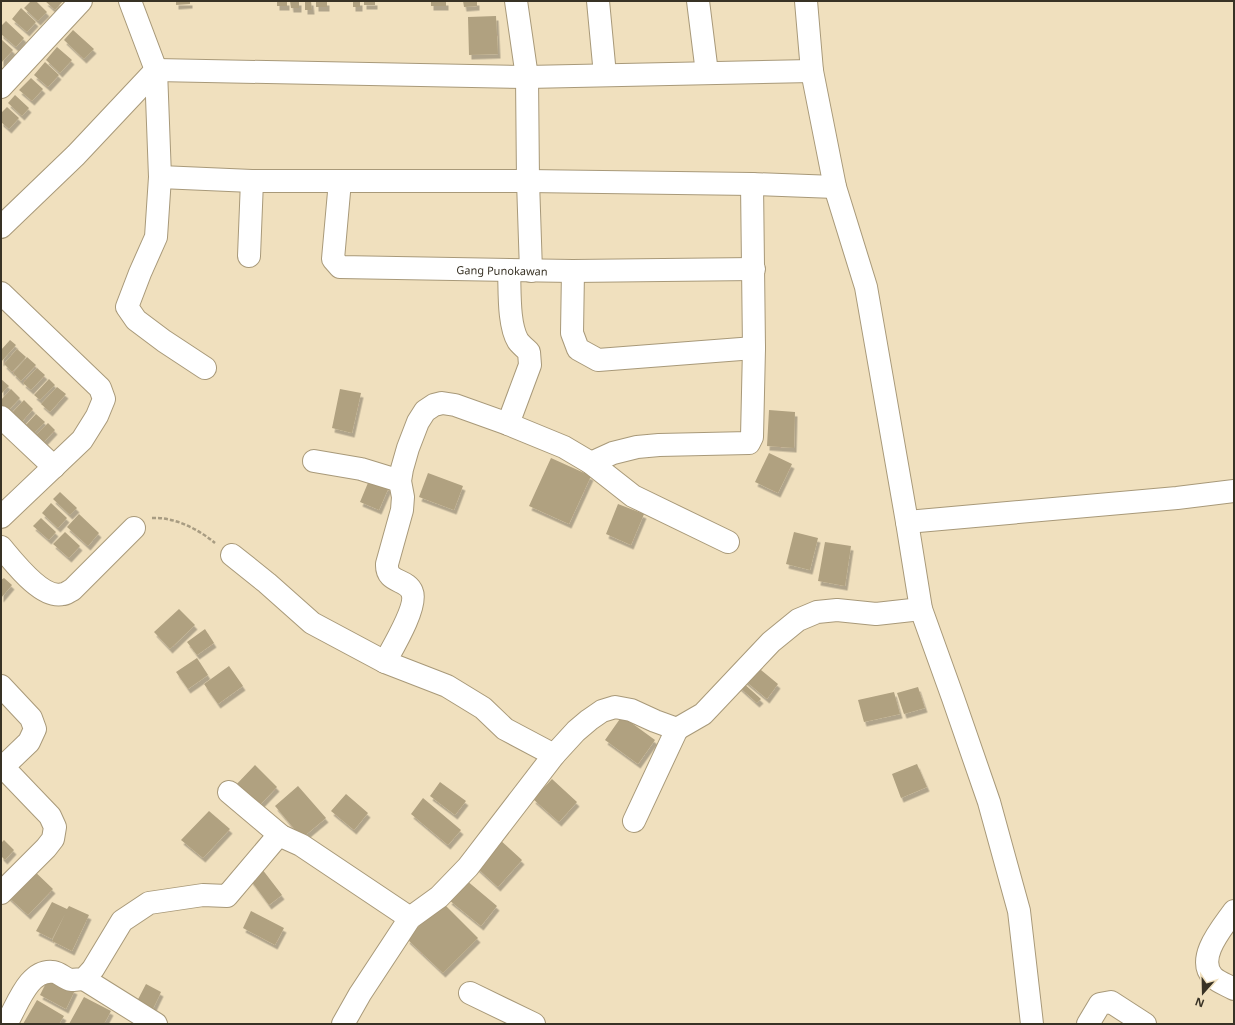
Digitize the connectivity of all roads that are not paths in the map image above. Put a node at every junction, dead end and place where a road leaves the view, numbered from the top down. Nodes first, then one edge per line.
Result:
1 (81, 1) edge
2 (130, 1) edge
3 (516, 1) edge
4 (598, 1) edge
5 (698, 1) edge
6 (806, 1) edge
7 (156, 70) junction
8 (812, 71) junction
9 (707, 72) junction
10 (605, 75) junction
11 (527, 77) junction
12 (1, 87) edge
13 (160, 176) junction
14 (252, 181) junction
15 (340, 181) junction
16 (528, 181) junction
17 (752, 184) junction
18 (835, 188) junction
19 (1, 227) edge
20 (249, 256) dead end
21 (754, 269) junction
22 (510, 270) junction
23 (531, 271) junction
24 (573, 272) junction
25 (1, 293) edge
26 (754, 348) junction
27 (205, 368) dead end
28 (1, 417) edge
29 (508, 424) junction
30 (314, 462) dead end
31 (591, 463) junction
32 (54, 467) junction
33 (400, 481) junction
34 (1234, 491) edge
35 (1, 517) edge
36 (907, 522) junction
37 (134, 528) road end
38 (728, 542) dead end
39 (1, 547) edge
40 (232, 555) road end
41 (921, 609) junction
42 (385, 662) junction
43 (1, 686) edge
44 (677, 729) junction
45 (554, 755) junction
46 (2, 768) edge
47 (229, 792) dead end
48 (634, 821) dead end
49 (281, 836) junction
50 (1, 893) edge
51 (1234, 911) edge
52 (410, 918) junction
53 (84, 978) junction
54 (1234, 989) edge
55 (470, 993) dead end
56 (6, 1024) edge
57 (156, 1024) edge
58 (343, 1024) edge
59 (534, 1024) edge
60 (1032, 1024) edge
61 (1088, 1024) edge
62 (1145, 1024) edge

1 - 12 street
2 - 7 street
3 - 11 street
4 - 10 street
5 - 9 street
6 - 8 street
7 - 11 street
7 - 13 street
7 - 19 street
8 - 9 street
8 - 18 street
9 - 10 street
10 - 11 street
11 - 16 street
13 - 14 street
13 - 27 street
14 - 15 street
14 - 20 street
15 - 16 street
15 - 22 street, Gang Punokawan
16 - 17 street
16 - 23 street
17 - 18 street
17 - 21 street
18 - 36 street
21 - 24 street, Gang Punokawan
21 - 26 street
22 - 23 street, Gang Punokawan
22 - 29 street
23 - 24 street, Gang Punokawan
24 - 26 street
25 - 32 street
26 - 31 street
28 - 32 street
29 - 31 street
29 - 33 street
30 - 33 street
31 - 38 street
32 - 35 street
33 - 42 street
34 - 36 street
36 - 41 street
37 - 39 street
40 - 42 street
41 - 44 street
41 - 60 street
42 - 45 street
43 - 46 street
44 - 45 street
44 - 48 street
45 - 52 street
46 - 50 street
47 - 49 street
49 - 52 street
49 - 53 street
51 - 54 street
52 - 58 street
53 - 56 street
53 - 57 street
55 - 59 street
61 - 62 street

